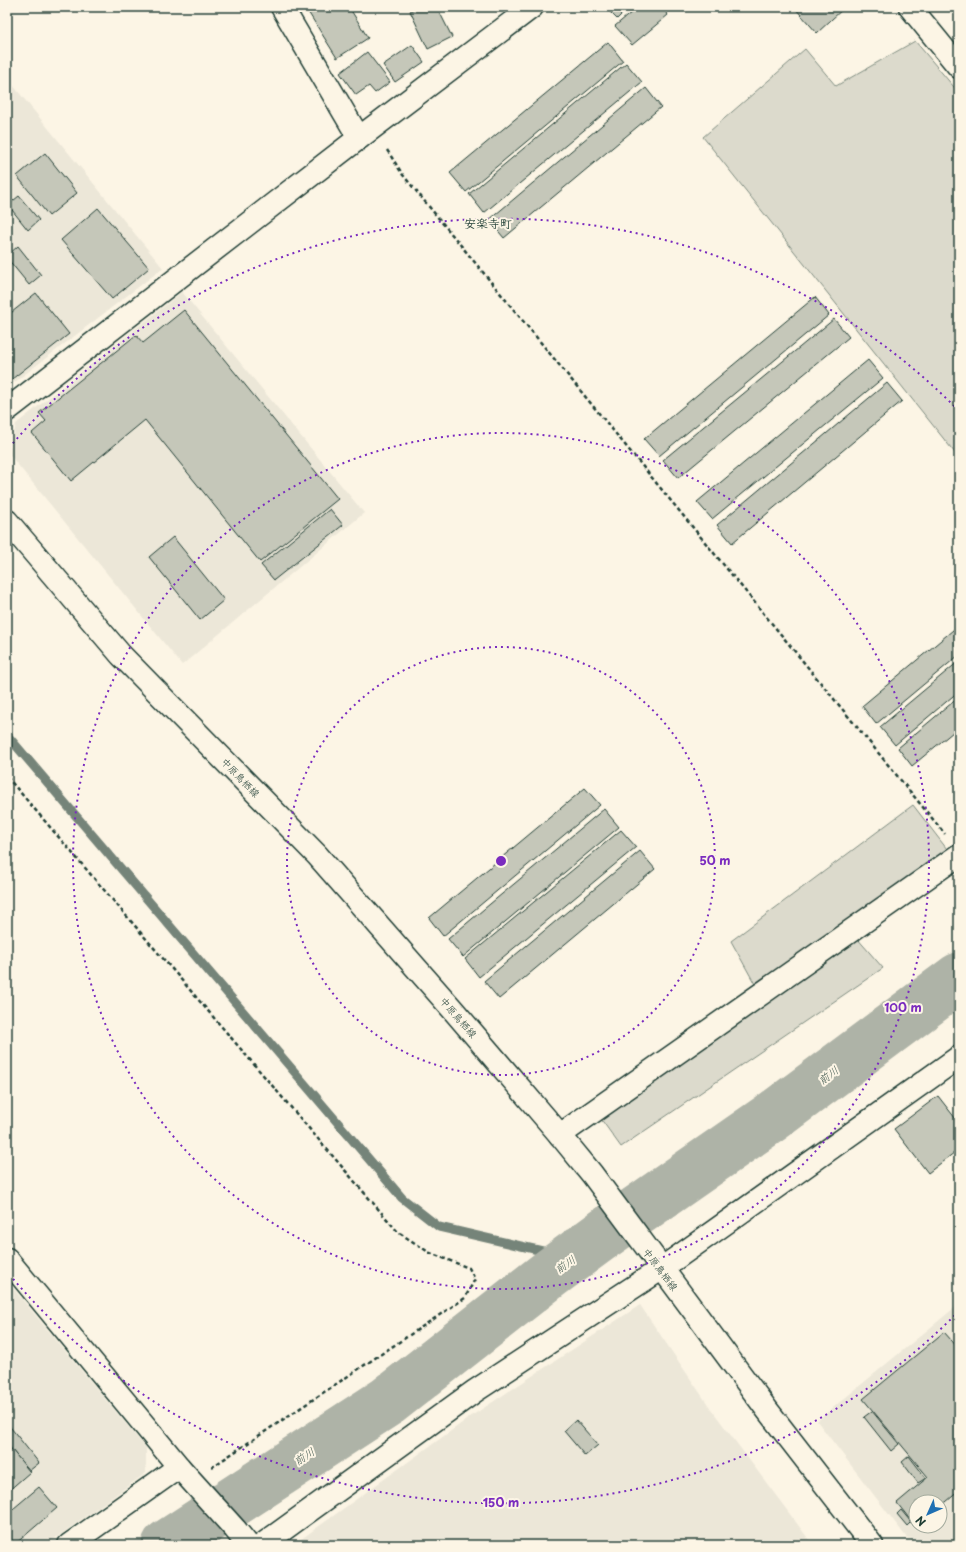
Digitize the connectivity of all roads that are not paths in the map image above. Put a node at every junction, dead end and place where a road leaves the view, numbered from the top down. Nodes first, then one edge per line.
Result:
1 (282, 7) edge
2 (532, 7) edge
3 (910, 7) edge
4 (959, 67) edge
5 (366, 133) junction
6 (7, 410) edge
7 (7, 521) edge
8 (954, 847) edge
9 (959, 1056) edge
10 (560, 1135) junction
11 (7, 1259) edge
12 (656, 1263) junction
13 (179, 1467) junction
14 (242, 1537) edge
15 (70, 1545) edge
16 (262, 1545) edge
17 (872, 1545) edge

1 - 5 street
2 - 5 street
3 - 4 street
5 - 6 street
7 - 10 street, 中原鳥栖線
8 - 10 street
9 - 12 street
10 - 12 street, 中原鳥栖線
11 - 13 street
12 - 16 street
12 - 17 street, 中原鳥栖線
13 - 14 street
13 - 15 street

